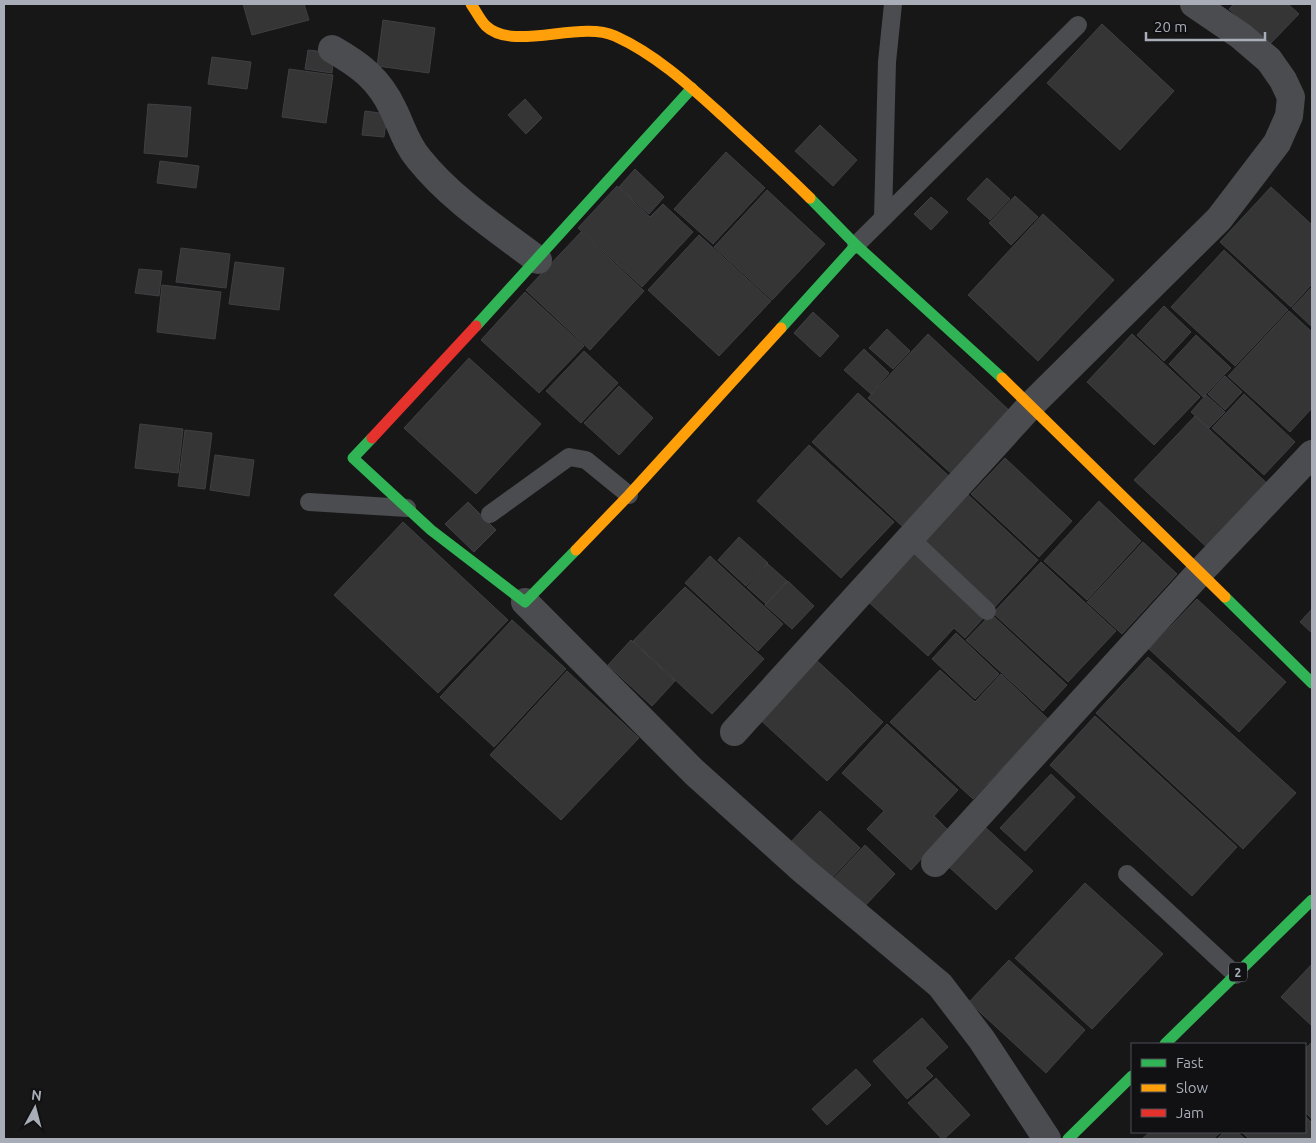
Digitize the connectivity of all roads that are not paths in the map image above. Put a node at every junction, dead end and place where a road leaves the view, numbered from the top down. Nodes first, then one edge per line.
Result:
1 (471, 4) edge
2 (893, 4) edge
3 (1194, 4) edge
4 (1078, 25) dead end
5 (332, 49) dead end
6 (692, 88) junction
7 (884, 218) junction
8 (856, 245) junction
9 (538, 260) junction
10 (1031, 405) junction
11 (1312, 454) edge
12 (629, 495) junction
13 (309, 502) dead end
14 (406, 508) junction
15 (490, 514) dead end
16 (910, 538) junction
17 (1200, 572) junction
18 (524, 602) junction
19 (987, 611) dead end
20 (1312, 683) edge
21 (734, 732) dead end
22 (934, 863) dead end
23 (1127, 874) dead end
24 (1312, 900) edge
25 (1236, 975) junction
26 (1166, 1043) edge
27 (1131, 1077) edge
28 (1047, 1139) edge
29 (1068, 1139) edge

1 - 6 main road
2 - 7 lane
3 - 10 street
4 - 7 lane
5 - 9 street
6 - 8 main road
6 - 9 main road
7 - 8 lane
8 - 10 main road
8 - 12 main road
9 - 14 main road
10 - 16 street
10 - 17 main road
11 - 17 street
12 - 15 lane
12 - 18 main road
13 - 14 lane
14 - 18 main road
16 - 19 lane
16 - 21 street
17 - 20 main road
17 - 22 street
18 - 28 street
23 - 25 lane
24 - 25 main road, 2
25 - 26 main road, 2
27 - 29 main road

